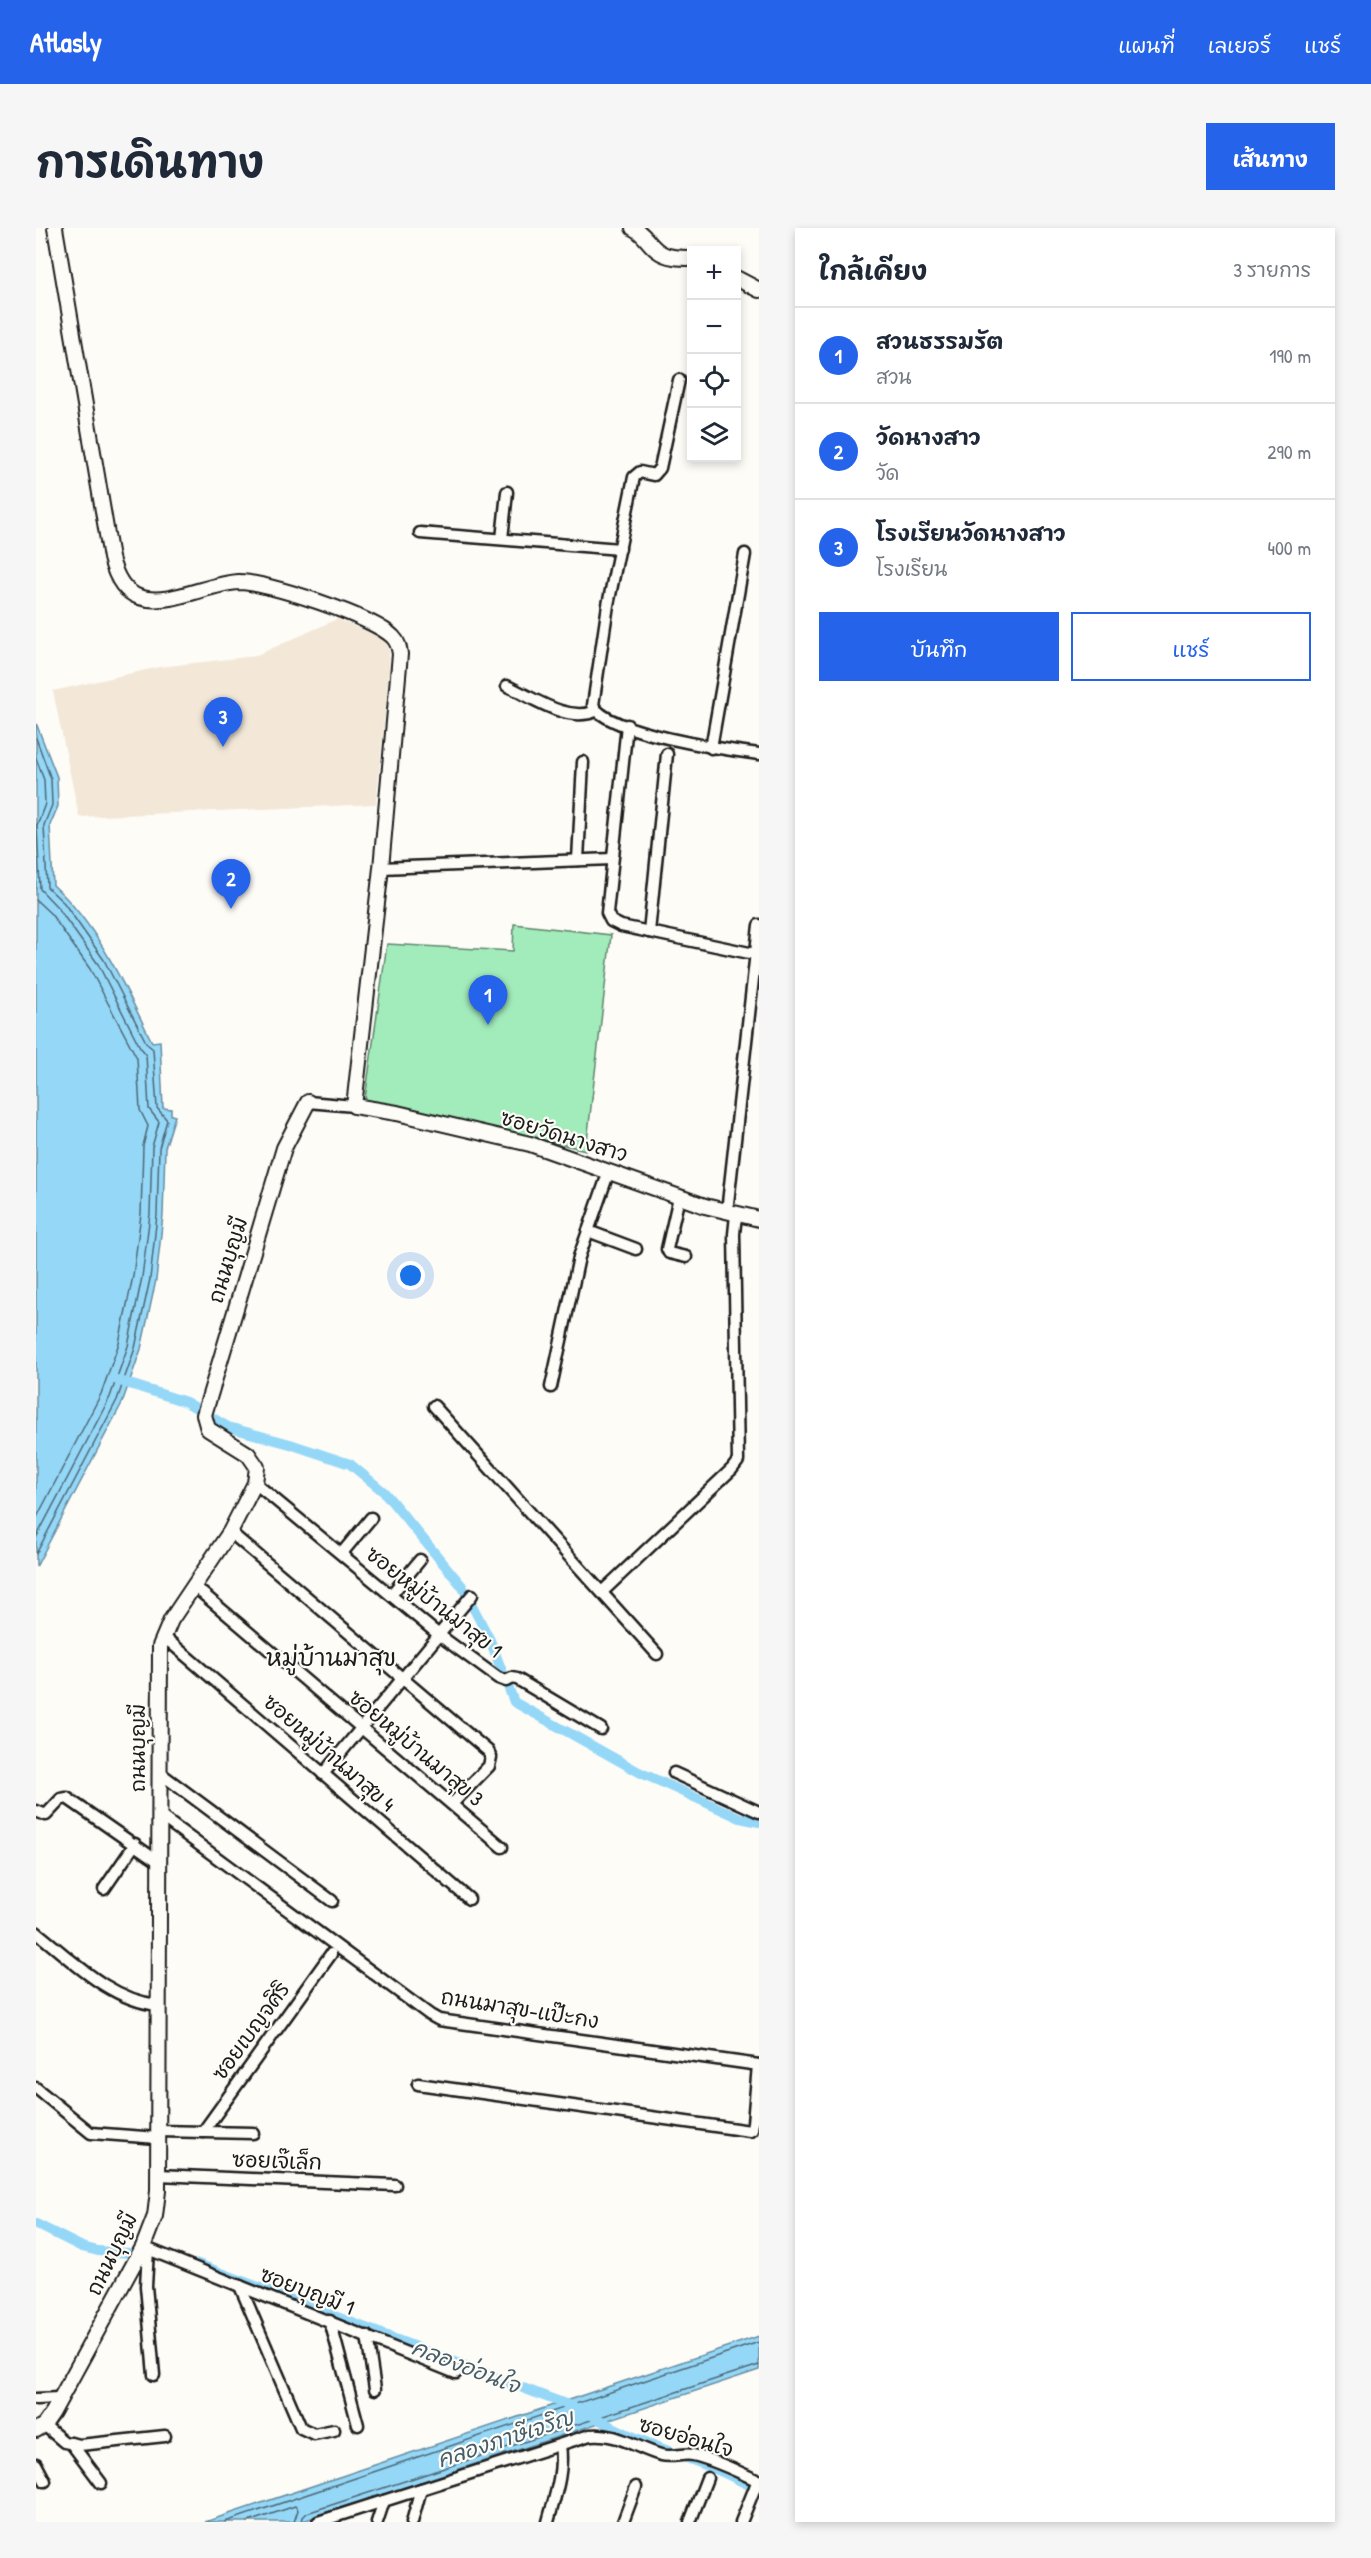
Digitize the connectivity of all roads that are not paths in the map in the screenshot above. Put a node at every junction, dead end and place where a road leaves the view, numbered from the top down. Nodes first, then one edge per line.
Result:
1 (56, 228) edge
2 (633, 228) edge
3 (687, 258) edge
4 (741, 281) edge
5 (759, 290) edge
6 (679, 380) dead end
7 (507, 492) dead end
8 (420, 532) dead end
9 (502, 539) junction
10 (620, 549) junction
11 (745, 554) dead end
12 (507, 686) dead end
13 (596, 711) junction
14 (627, 725) junction
15 (711, 748) junction
16 (667, 754) dead end
17 (759, 754) edge
18 (583, 762) dead end
19 (612, 859) junction
20 (579, 860) junction
21 (381, 868) junction
22 (759, 925) edge
23 (649, 932) junction
24 (757, 955) edge
25 (308, 1102) joint
26 (354, 1106) junction
27 (609, 1171) junction
28 (679, 1197) junction
29 (732, 1214) junction
30 (759, 1219) edge
31 (588, 1231) junction
32 (636, 1249) dead end
33 (686, 1257) dead end
34 (551, 1387) dead end
35 (434, 1406) dead end
36 (255, 1483) junction
37 (371, 1518) dead end
38 (230, 1532) junction
39 (342, 1553) junction
40 (420, 1560) dead end
41 (195, 1587) junction
42 (602, 1592) junction
43 (391, 1595) junction
44 (472, 1595) dead end
45 (439, 1635) junction
46 (163, 1636) junction
47 (657, 1654) dead end
48 (402, 1680) junction
49 (362, 1728) junction
50 (601, 1729) dead end
51 (160, 1773) junction
52 (674, 1773) dead end
53 (323, 1774) junction
54 (452, 1804) junction
55 (36, 1811) edge
56 (759, 1812) edge
57 (159, 1815) junction
58 (135, 1844) junction
59 (502, 1847) dead end
60 (159, 1862) junction
61 (104, 1889) dead end
62 (469, 1899) dead end
63 (332, 1901) dead end
64 (36, 1932) edge
65 (331, 1954) dead end
66 (158, 2005) junction
67 (758, 2065) edge
68 (418, 2084) dead end
69 (36, 2088) edge
70 (756, 2123) edge
71 (203, 2132) junction
72 (253, 2133) dead end
73 (158, 2135) junction
74 (158, 2175) junction
75 (395, 2185) dead end
76 (146, 2249) junction
77 (240, 2286) junction
78 (330, 2321) junction
79 (367, 2336) junction
80 (456, 2373) dead end
81 (154, 2375) dead end
82 (375, 2389) dead end
83 (59, 2398) junction
84 (36, 2399) edge
85 (358, 2425) dead end
86 (40, 2428) edge
87 (334, 2430) dead end
88 (165, 2436) dead end
89 (71, 2444) junction
90 (560, 2445) junction
91 (36, 2464) edge
92 (707, 2478) dead end
93 (45, 2481) dead end
94 (101, 2483) dead end
95 (756, 2485) edge
96 (636, 2487) dead end
97 (421, 2489) junction
98 (384, 2501) junction
99 (318, 2522) edge
100 (377, 2522) edge
101 (412, 2522) edge
102 (548, 2522) edge
103 (623, 2522) edge
104 (690, 2522) edge
105 (741, 2522) edge

1 - 21 street
2 - 3 street
4 - 5 street
6 - 10 street
7 - 9 street
8 - 9 street
9 - 10 street
10 - 13 street
11 - 15 street
12 - 13 street
13 - 14 street
14 - 15 street
14 - 19 street
15 - 17 street
16 - 23 street
18 - 20 street
19 - 20 street
19 - 23 street
20 - 21 street
21 - 26 street
22 - 24 street
23 - 24 street
24 - 29 street
25 - 26 street
25 - 36 street, ถนนบุญมี
26 - 27 street, ซอยวัดนางสาว
27 - 28 street, ซอยวัดนางสาว
27 - 31 street
28 - 29 street, ซอยวัดนางสาว
28 - 33 street
29 - 30 street, ซอยวัดนางสาว
29 - 42 street
31 - 32 street
31 - 34 street
35 - 42 street
36 - 38 street, ถนนบุญมี
36 - 39 street, ซอยหมู่บ้านมาสุข 1
37 - 39 street
38 - 41 street, ถนนบุญมี
38 - 48 street
39 - 43 street, ซอยหมู่บ้านมาสุข 1
40 - 43 street
41 - 46 street, ถนนบุญมี
41 - 49 street, ซอยหมู่บ้านมาสุข 3
42 - 47 street
43 - 45 street, ซอยหมู่บ้านมาสุข 1
44 - 45 street
45 - 48 street
45 - 50 street, ซอยหมู่บ้านมาสุข 1
46 - 51 street, ถนนบุญมี
46 - 53 street, ซอยหมู่บ้านมาสุข 4
48 - 49 street
48 - 54 street
49 - 53 street
49 - 54 street, ซอยหมู่บ้านมาสุข 3
51 - 57 street, ถนนบุญมี
51 - 63 street
52 - 56 street
53 - 62 street, ซอยหมู่บ้านมาสุข 4
54 - 59 street, ซอยหมู่บ้านมาสุข 3
55 - 58 street
57 - 60 street, ถนนบุญมี
57 - 67 street, ถนนมาสุข-แป๊ะกง
58 - 60 street
58 - 61 street
60 - 66 street, ถนนบุญมี
64 - 66 street
65 - 71 street, ซอยเบญจศิริ
66 - 73 street, ถนนบุญมี
67 - 70 street
68 - 70 street
69 - 73 street
71 - 72 street
71 - 73 street
73 - 74 street, ถนนบุญมี
74 - 75 street, ซอยเจ๊เล็ก
74 - 76 street, ถนนบุญมี
76 - 77 street, ซอยบุญมี 1
76 - 81 street
76 - 83 street, ถนนบุญมี
77 - 78 street, ซอยบุญมี 1
77 - 87 street
78 - 79 street, ซอยบุญมี 1
78 - 85 street
79 - 80 street, ซอยบุญมี 1
79 - 82 street
83 - 84 street
83 - 86 street, ถนนบุญมี
86 - 89 street
88 - 89 street
89 - 94 street
90 - 95 street, ซอยอ่อนใจ
90 - 97 street
90 - 102 street
91 - 93 street
92 - 104 street
95 - 105 street
96 - 103 street
97 - 98 street
97 - 101 street
98 - 99 street
98 - 100 street

